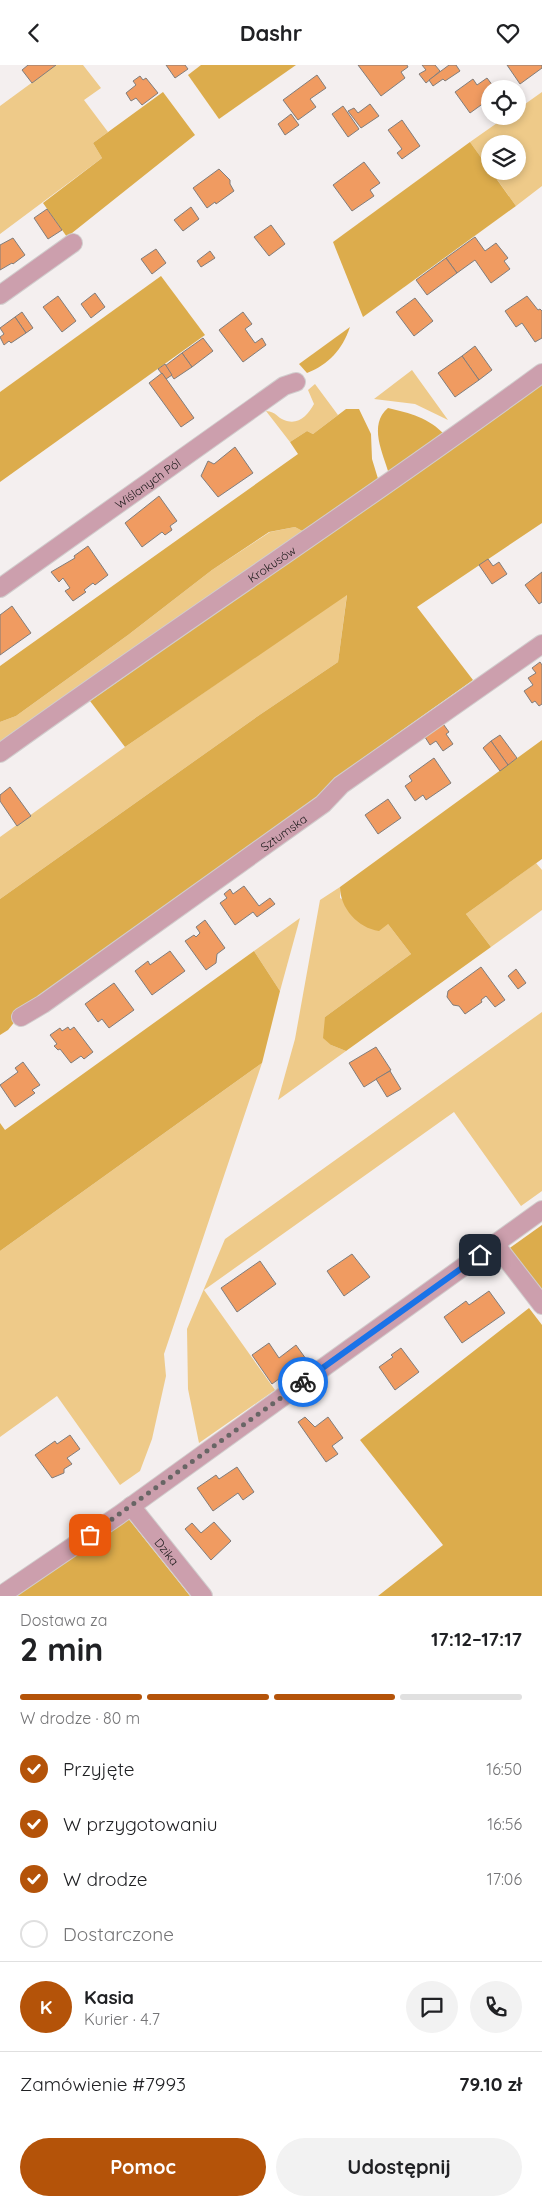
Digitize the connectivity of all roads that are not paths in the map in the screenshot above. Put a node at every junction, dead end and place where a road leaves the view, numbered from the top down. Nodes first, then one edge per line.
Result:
1 (72, 243) dead end
2 (0, 295) edge
3 (542, 373) edge
4 (296, 382) dead end
5 (0, 588) edge
6 (542, 644) edge
7 (0, 753) edge
8 (21, 1017) dead end
9 (542, 1210) edge
10 (495, 1244) junction
11 (542, 1305) edge
12 (131, 1506) junction
13 (0, 1596) edge
14 (203, 1596) edge

1 - 2 street
3 - 7 street, Krokusów
4 - 5 street, Wiślanych Pól
6 - 8 street, Sztumska
9 - 10 street
10 - 11 street
10 - 12 street
12 - 13 street
12 - 14 street, Dzika

